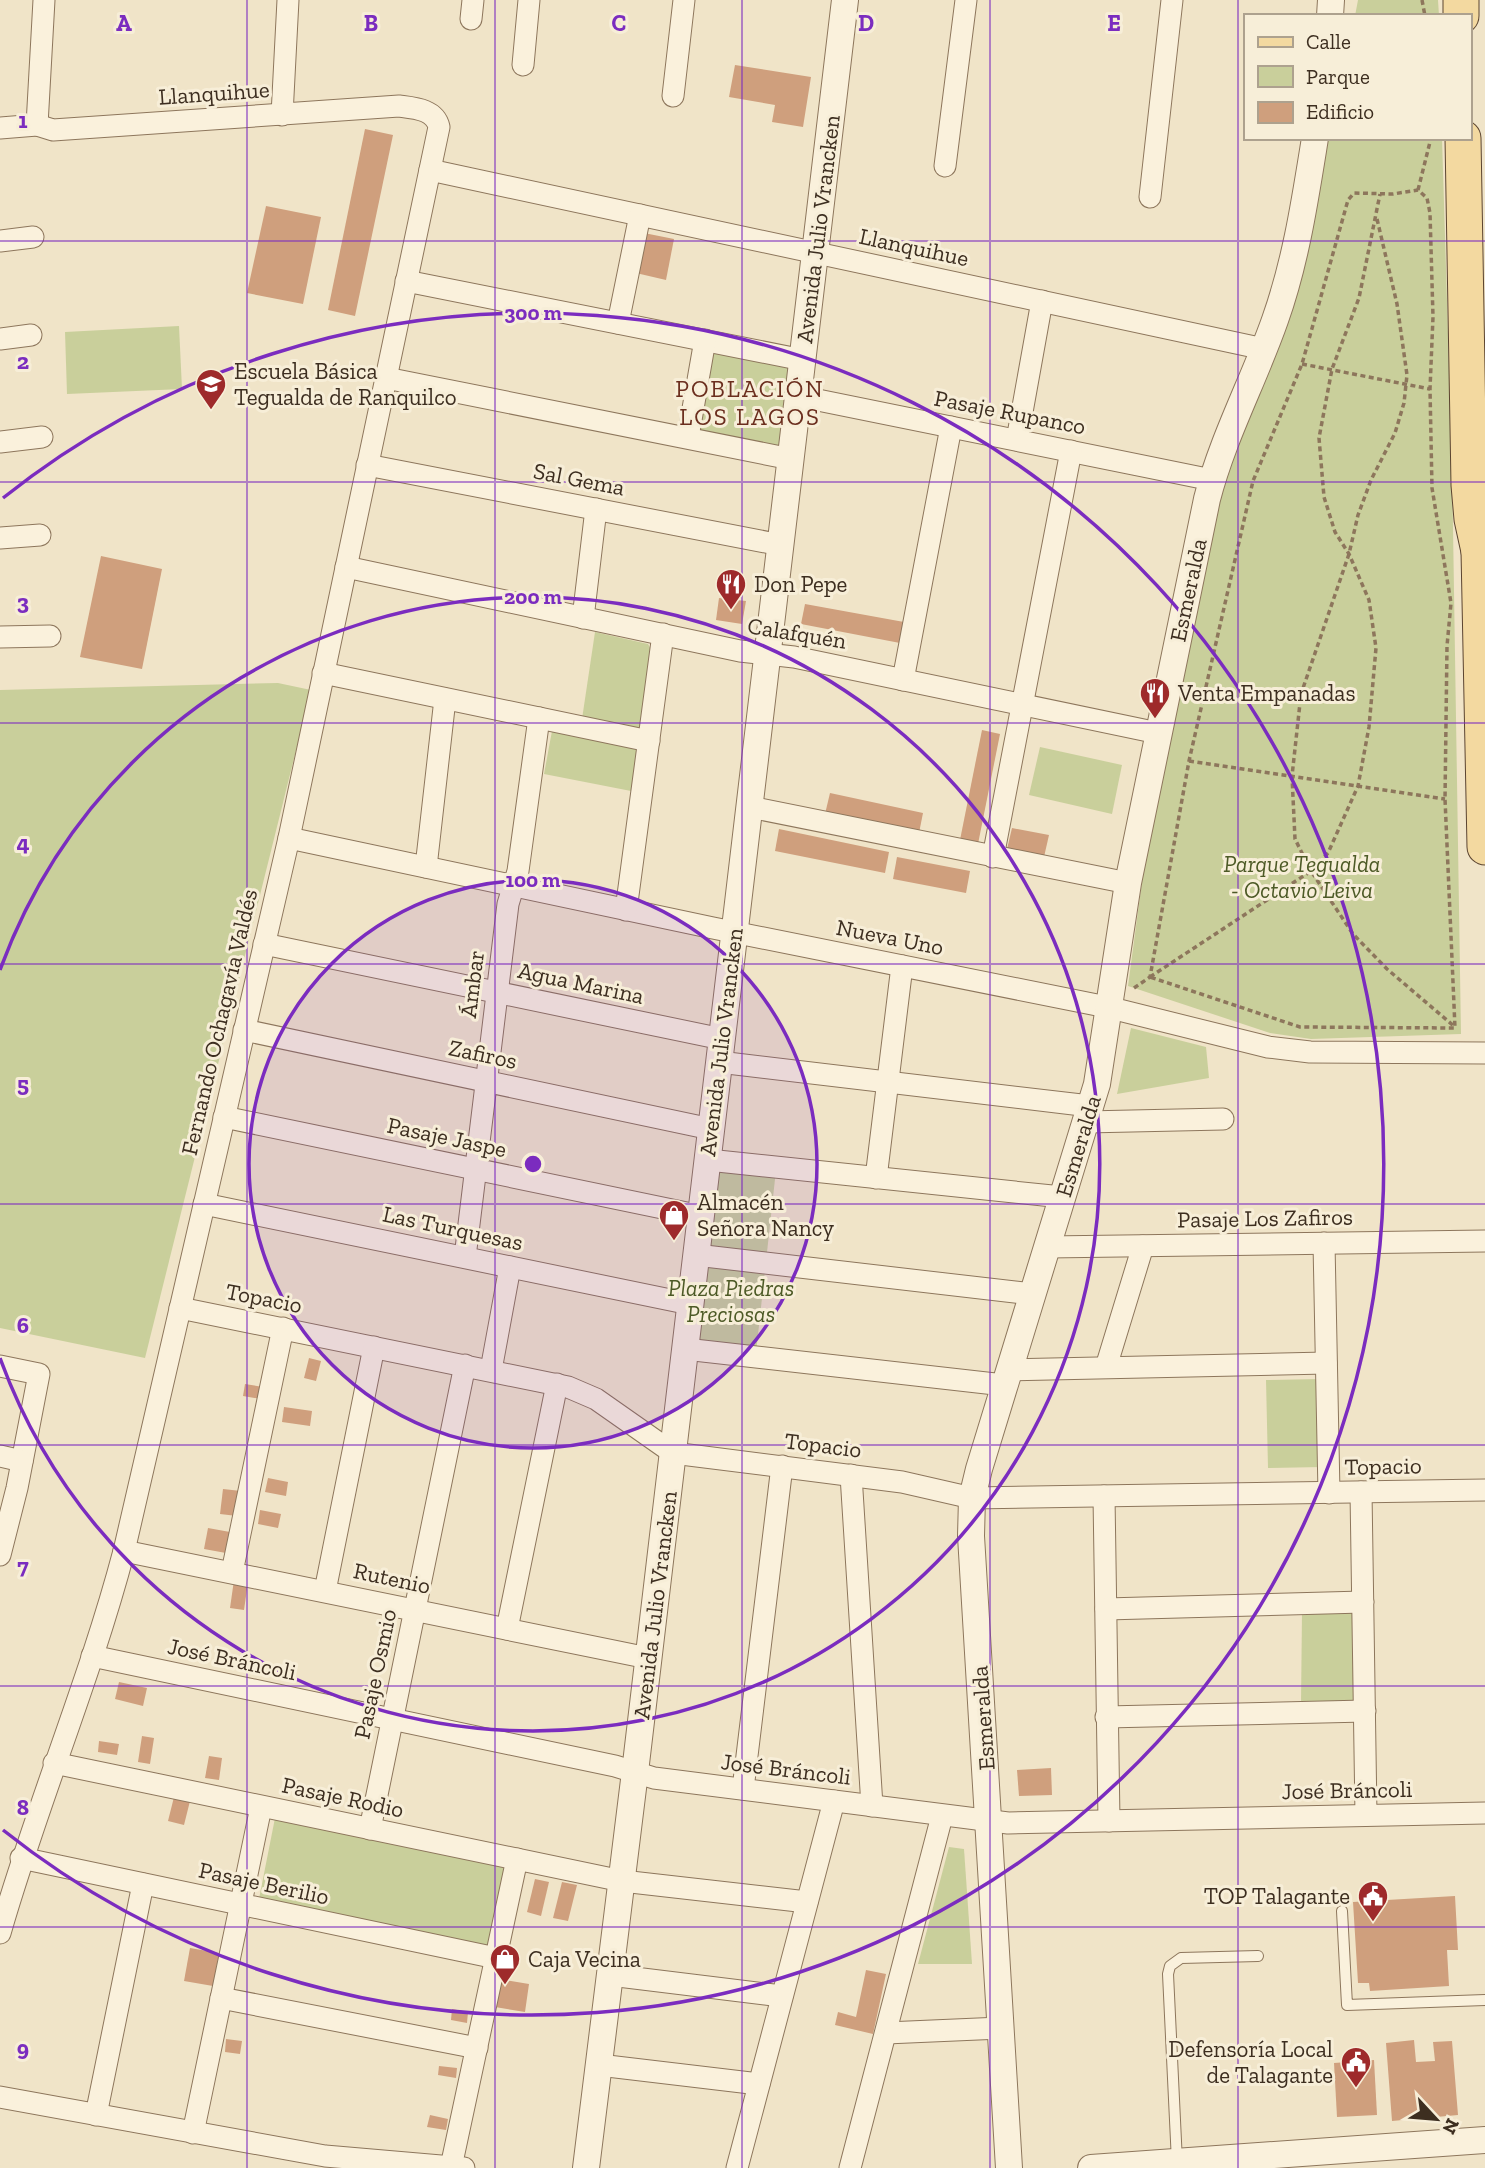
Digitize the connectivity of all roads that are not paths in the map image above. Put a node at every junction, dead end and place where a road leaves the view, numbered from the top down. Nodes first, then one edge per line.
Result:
1 (44, 0) edge
2 (288, 0) edge
3 (529, 0) edge
4 (684, 0) edge
5 (845, 0) edge
6 (966, 0) edge
7 (1172, 0) edge
8 (523, 65) dead end
9 (673, 96) dead end
10 (432, 114) joint
11 (282, 115) junction
12 (37, 125) junction
13 (0, 128) edge
14 (1315, 140) edge
15 (1463, 140) edge
16 (945, 166) dead end
17 (430, 170) junction
18 (1150, 197) dead end
19 (640, 215) junction
20 (33, 237) dead end
21 (0, 241) edge
22 (815, 252) junction
23 (407, 281) junction
24 (1042, 301) junction
25 (618, 323) junction
26 (31, 335) dead end
27 (0, 339) edge
28 (705, 340) junction
29 (1264, 349) junction
30 (803, 360) junction
31 (386, 377) junction
32 (798, 396) junction
33 (951, 427) junction
34 (42, 437) dead end
35 (688, 437) junction
36 (1017, 440) junction
37 (0, 442) edge
38 (1071, 451) junction
39 (791, 458) junction
40 (368, 465) junction
41 (1212, 480) junction
42 (596, 509) junction
43 (1485, 514) edge
44 (40, 535) dead end
45 (0, 538) edge
46 (781, 545) junction
47 (1479, 551) junction
48 (346, 567) junction
49 (583, 618) junction
50 (663, 634) junction
51 (50, 636) dead end
52 (0, 637) edge
53 (767, 654) junction
54 (323, 673) junction
55 (903, 680) junction
56 (445, 699) junction
57 (1023, 705) junction
58 (539, 718) junction
59 (1158, 733) junction
60 (649, 741) junction
61 (1484, 753) edge
62 (750, 807) junction
63 (289, 838) junction
64 (1485, 847) edge
65 (993, 857) junction
66 (426, 867) junction
67 (1128, 883) junction
68 (514, 886) junction
69 (626, 910) junction
70 (734, 932) junction
71 (264, 944) junction
72 (902, 966) junction
73 (497, 992) junction
74 (1107, 1007) junction
75 (244, 1030) junction
76 (720, 1051) junction
77 (1485, 1053) edge
78 (486, 1081) junction
79 (887, 1082) junction
80 (1088, 1114) junction
81 (224, 1117) junction
82 (1223, 1119) dead end
83 (711, 1129) junction
84 (708, 1160) junction
85 (475, 1169) junction
86 (876, 1178) junction
87 (1062, 1198) junction
88 (204, 1204) junction
89 (701, 1216) junction
90 (1485, 1241) edge
91 (1324, 1243) junction
92 (1143, 1246) junction
93 (1047, 1247) junction
94 (696, 1255) junction
95 (465, 1257) junction
96 (509, 1267) junction
97 (1032, 1294) junction
98 (691, 1304) junction
99 (180, 1308) junction
100 (283, 1328) junction
101 (374, 1347) junction
102 (685, 1349) junction
103 (1326, 1363) junction
104 (465, 1365) junction
105 (0, 1366) edge
106 (1106, 1367) junction
107 (491, 1370) junction
108 (1007, 1377) junction
109 (557, 1384) junction
110 (673, 1453) junction
111 (0, 1457) edge
112 (22, 1461) junction
113 (782, 1466) junction
114 (851, 1475) junction
115 (1485, 1490) edge
116 (1361, 1492) junction
117 (1329, 1493) junction
118 (1104, 1496) junction
119 (972, 1498) junction
120 (124, 1551) junction
121 (0, 1555) edge
122 (232, 1572) junction
123 (325, 1591) junction
124 (1363, 1602) junction
125 (1106, 1609) junction
126 (415, 1610) junction
127 (507, 1629) junction
128 (92, 1656) junction
129 (648, 1658) junction
130 (1365, 1711) junction
131 (1107, 1717) junction
132 (393, 1719) junction
133 (54, 1763) junction
134 (635, 1772) junction
135 (743, 1789) junction
136 (834, 1801) junction
137 (872, 1806) junction
138 (261, 1807) junction
139 (1485, 1813) edge
140 (1366, 1815) junction
141 (942, 1816) junction
142 (1109, 1821) junction
143 (989, 1822) junction
144 (370, 1829) junction
145 (21, 1858) junction
146 (517, 1859) junction
147 (622, 1881) junction
148 (143, 1884) junction
149 (807, 1902) junction
150 (241, 1905) junction
151 (1342, 1911) dead end
152 (0, 1933) edge
153 (1258, 1956) dead end
154 (496, 1958) junction
155 (610, 1975) junction
156 (782, 1996) junction
157 (221, 1998) junction
158 (1485, 2000) edge
159 (1001, 2028) junction
160 (886, 2033) junction
161 (477, 2048) junction
162 (599, 2065) junction
163 (759, 2084) junction
164 (0, 2096) edge
165 (96, 2115) junction
166 (193, 2133) junction
167 (1485, 2140) edge
168 (1177, 2162) junction
169 (451, 2167) edge
170 (464, 2168) edge
171 (586, 2168) edge
172 (737, 2168) edge
173 (850, 2168) edge
174 (1009, 2168) edge
175 (1091, 2168) edge

1 - 12 street
2 - 11 street
3 - 8 street
4 - 9 street
5 - 22 street, Avenida Julio Vrancken
6 - 16 street
7 - 18 street
10 - 11 street, Llanquihue
10 - 17 street, Fernando Ochagavía Valdés
11 - 12 street, Llanquihue
12 - 13 street, Llanquihue
14 - 29 street, Esmeralda
15 - 47 main road
17 - 19 street, Llanquihue
17 - 23 street, Fernando Ochagavía Valdés
19 - 22 street, Llanquihue
19 - 25 street
20 - 21 street
22 - 24 street, Llanquihue
22 - 30 street, Avenida Julio Vrancken
23 - 25 street
23 - 31 street, Fernando Ochagavía Valdés
24 - 29 street, Llanquihue
24 - 36 street
25 - 28 street
26 - 27 street
28 - 30 street
28 - 35 street
29 - 41 street, Esmeralda
30 - 32 street, Avenida Julio Vrancken
31 - 35 street
31 - 40 street, Fernando Ochagavía Valdés
32 - 33 street, Pasaje Rupanco
32 - 39 street, Avenida Julio Vrancken
33 - 36 street, Pasaje Rupanco
33 - 55 street
34 - 37 street
35 - 39 street
36 - 38 street, Pasaje Rupanco
38 - 41 street, Pasaje Rupanco
38 - 57 street
39 - 46 street, Avenida Julio Vrancken
40 - 42 street, Sal Gema
40 - 48 street, Fernando Ochagavía Valdés
41 - 59 street, Esmeralda
42 - 46 street, Sal Gema
42 - 49 street
43 - 47 main road
44 - 45 street
46 - 53 street, Avenida Julio Vrancken
47 - 61 main road
48 - 49 street, Calafquén
48 - 54 street, Fernando Ochagavía Valdés
49 - 50 street, Calafquén
50 - 53 street, Calafquén
50 - 60 street
51 - 52 street
53 - 55 street, Calafquén
53 - 62 street, Avenida Julio Vrancken
54 - 56 street
54 - 63 street, Fernando Ochagavía Valdés
55 - 57 street, Calafquén
56 - 58 street
56 - 66 street
57 - 59 street, Calafquén
57 - 65 street
58 - 60 street
58 - 68 street, Ámbar
59 - 67 street, Esmeralda
60 - 69 street
61 - 64 main road
62 - 65 street
62 - 70 street, Avenida Julio Vrancken
63 - 66 street, Nueva Uno
63 - 71 street, Fernando Ochagavía Valdés
65 - 67 street
66 - 68 street, Nueva Uno
67 - 74 street, Esmeralda
68 - 69 street, Nueva Uno
68 - 73 street, Ámbar
69 - 70 street, Nueva Uno
70 - 72 street, Nueva Uno
70 - 76 street, Avenida Julio Vrancken
71 - 73 street, Agua Marina
71 - 75 street, Fernando Ochagavía Valdés
72 - 74 street, Nueva Uno
72 - 79 street
73 - 76 street, Agua Marina
73 - 78 street, Ámbar
74 - 77 street, Nueva Uno
74 - 80 street, Esmeralda
75 - 78 street, Zafiros
75 - 81 street, Fernando Ochagavía Valdés
76 - 79 street, Agua Marina
76 - 83 street, Avenida Julio Vrancken
78 - 83 street, Zafiros
78 - 85 street, Ámbar
79 - 80 street, Agua Marina
79 - 86 street
80 - 82 street, Agua Marina
80 - 87 street, Esmeralda
81 - 85 street, Pasaje Jaspe
81 - 88 street, Fernando Ochagavía Valdés
83 - 84 street, Avenida Julio Vrancken
84 - 86 street
84 - 89 street, Avenida Julio Vrancken
85 - 89 street, Pasaje Jaspe
85 - 95 street, Ámbar
86 - 87 street
87 - 93 street, Esmeralda
88 - 95 street, Las Turquesas
88 - 99 street, Fernando Ochagavía Valdés
89 - 94 street, Avenida Julio Vrancken
90 - 91 street, Pasaje Los Zafiros
91 - 92 street, Pasaje Los Zafiros
91 - 103 street
92 - 93 street, Pasaje Los Zafiros
92 - 106 street
93 - 97 street, Esmeralda
94 - 97 street
94 - 98 street, Avenida Julio Vrancken
95 - 96 street, Las Turquesas
96 - 98 street, Las Turquesas
96 - 107 street
97 - 108 street, Esmeralda
98 - 102 street, Avenida Julio Vrancken
99 - 100 street, Topacio
99 - 120 street, Fernando Ochagavía Valdés
100 - 101 street, Topacio
100 - 122 street
101 - 104 street, Topacio
101 - 123 street
102 - 108 street
102 - 110 street, Avenida Julio Vrancken
103 - 106 street
103 - 117 street
104 - 107 street, Topacio
104 - 126 street, Pasaje Osmio
105 - 112 street
106 - 108 street
107 - 109 street, Topacio
108 - 119 street, Esmeralda
109 - 110 street, Topacio
109 - 127 street
110 - 113 street, Topacio
110 - 129 street, Avenida Julio Vrancken
111 - 112 street
112 - 121 street
113 - 114 street, Topacio
113 - 135 street
114 - 119 street, Topacio
114 - 137 street
115 - 116 street, Topacio
116 - 117 street, Topacio
116 - 124 street
117 - 118 street, Topacio
118 - 119 street, Topacio
118 - 125 street
119 - 143 street, Esmeralda
120 - 122 street, Rutenio
120 - 128 street, Fernando Ochagavía Valdés
122 - 123 street, Rutenio
123 - 126 street, Rutenio
124 - 125 street
124 - 130 street
125 - 131 street
126 - 127 street, Rutenio
126 - 132 street, Pasaje Osmio
127 - 129 street, Rutenio
128 - 132 street, José Bráncoli
128 - 133 street, Fernando Ochagavía Valdés
129 - 134 street, Avenida Julio Vrancken
130 - 131 street
130 - 140 street
131 - 142 street
132 - 134 street, José Bráncoli
132 - 144 street, Pasaje Osmio
133 - 138 street, Pasaje Rodio
133 - 145 street, Fernando Ochagavía Valdés
134 - 135 street, José Bráncoli
134 - 147 street, Avenida Julio Vrancken
135 - 136 street, José Bráncoli
136 - 137 street, José Bráncoli
136 - 149 street
137 - 141 street, José Bráncoli
138 - 144 street, Pasaje Rodio
138 - 150 street
139 - 140 street, José Bráncoli
140 - 142 street, José Bráncoli
141 - 143 street, José Bráncoli
141 - 160 street
142 - 143 street, José Bráncoli
143 - 159 street, Esmeralda
144 - 146 street, Pasaje Rodio
145 - 148 street, Pasaje Berilio
145 - 152 street, Fernando Ochagavía Valdés
146 - 147 street, Pasaje Rodio
146 - 154 street
147 - 149 street, Pasaje Rodio
147 - 155 street, Avenida Julio Vrancken
148 - 150 street, Pasaje Berilio
148 - 165 street
149 - 156 street
150 - 154 street, Pasaje Berilio
150 - 157 street
151 - 158 lane
153 - 168 lane
154 - 161 street
155 - 156 street
155 - 162 street, Avenida Julio Vrancken
156 - 163 street
157 - 161 street
157 - 166 street
159 - 160 street
159 - 174 street, Esmeralda
160 - 173 street
161 - 169 street
162 - 163 street
162 - 171 street, Avenida Julio Vrancken
163 - 172 street
164 - 165 street
165 - 166 street
166 - 169 street
167 - 168 street
168 - 175 street
169 - 170 street

